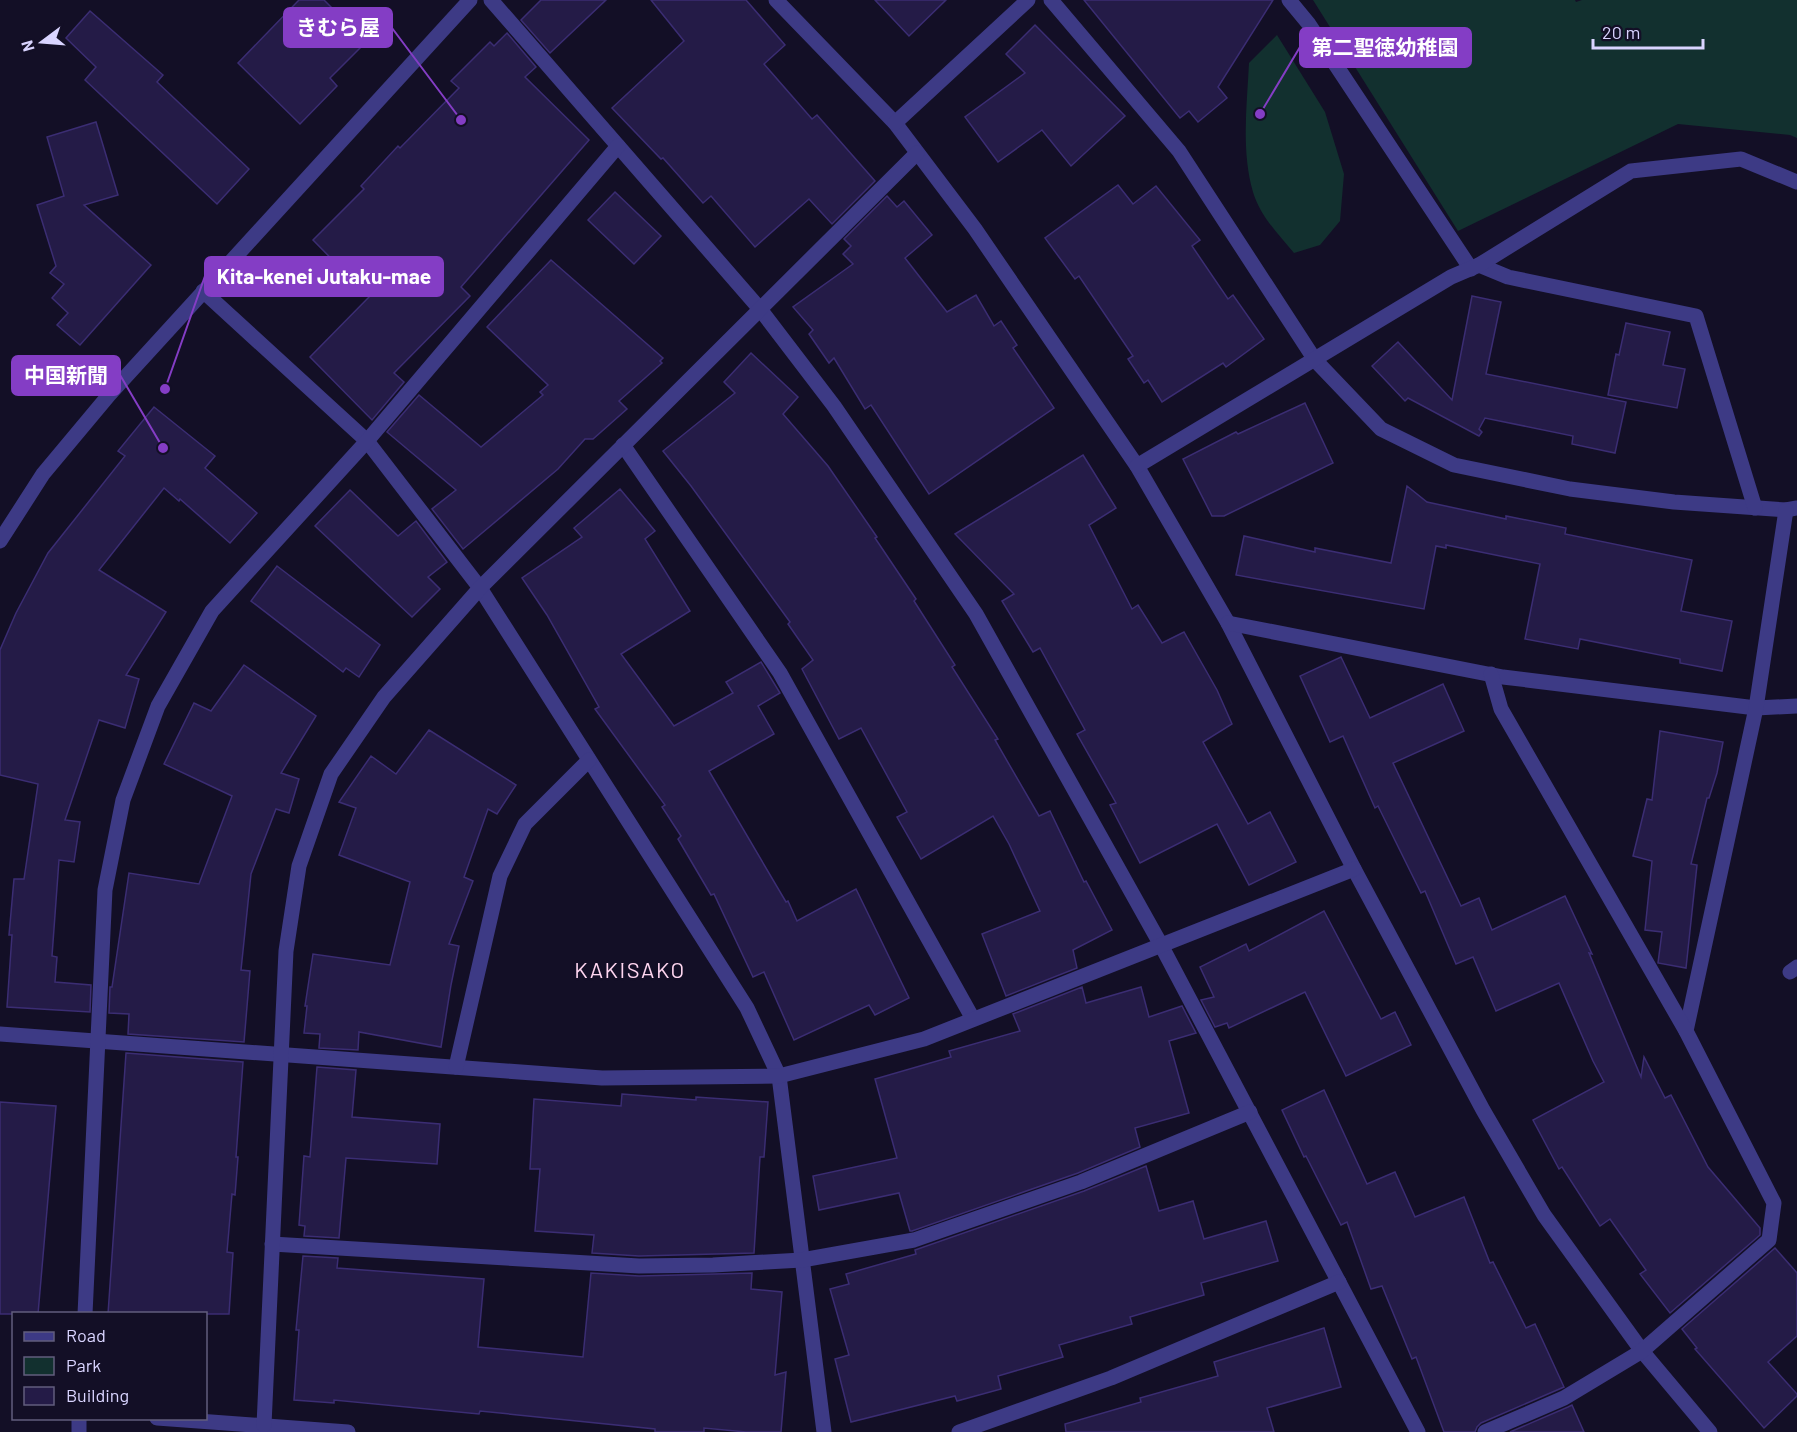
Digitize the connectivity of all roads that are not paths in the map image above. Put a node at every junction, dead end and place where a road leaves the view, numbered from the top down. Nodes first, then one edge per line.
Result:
1 (470, 0) edge
2 (491, 0) edge
3 (776, 0) edge
4 (1028, 0) edge
5 (1051, 0) edge
6 (1289, 0) edge
7 (895, 123) junction
8 (618, 146) junction
9 (918, 153) junction
10 (1797, 182) edge
11 (1475, 267) junction
12 (203, 291) junction
13 (760, 309) junction
14 (1315, 360) junction
15 (367, 441) junction
16 (623, 445) junction
17 (1137, 466) junction
18 (1755, 508) junction
19 (1792, 509) edge
20 (0, 541) edge
21 (480, 588) junction
22 (1228, 623) junction
23 (1491, 674) junction
24 (1797, 706) edge
25 (1756, 708) junction
26 (589, 760) junction
27 (1354, 868) junction
28 (1161, 945) junction
29 (973, 1019) junction
30 (1686, 1032) junction
31 (0, 1034) edge
32 (99, 1041) junction
33 (282, 1054) junction
34 (456, 1067) junction
35 (779, 1076) junction
36 (1250, 1112) junction
37 (272, 1244) junction
38 (802, 1260) junction
39 (1339, 1282) junction
40 (85, 1312) edge
41 (1642, 1351) junction
42 (175, 1420) edge
43 (264, 1425) junction
44 (348, 1432) edge
45 (824, 1432) edge
46 (959, 1432) edge
47 (1418, 1432) edge
48 (1485, 1432) edge
49 (1710, 1432) edge

1 - 12 street
2 - 8 street
3 - 7 street
4 - 7 street
5 - 14 street
6 - 11 street
7 - 9 street
8 - 13 street
8 - 15 street
9 - 13 street
9 - 17 street
10 - 11 street
11 - 14 street
11 - 18 street
12 - 15 street
12 - 20 street
13 - 16 street
13 - 28 street
14 - 17 street
14 - 18 street
15 - 21 street
15 - 32 street
16 - 21 street
16 - 29 street
17 - 22 street
18 - 19 street
19 - 25 street
21 - 26 street
21 - 33 street
22 - 23 street
22 - 27 street
23 - 25 street
23 - 30 street
24 - 25 street
25 - 30 street
26 - 34 street
26 - 35 street
27 - 28 street
27 - 41 street
28 - 29 street
28 - 36 street
29 - 35 street
30 - 41 street
31 - 32 street
32 - 33 street
32 - 40 street
33 - 34 street
33 - 37 street
34 - 35 street
35 - 38 street
36 - 38 street
36 - 39 street
37 - 38 street
37 - 43 street
38 - 45 street
39 - 46 street
39 - 47 street
41 - 48 street
41 - 49 street
42 - 43 street
43 - 44 street

